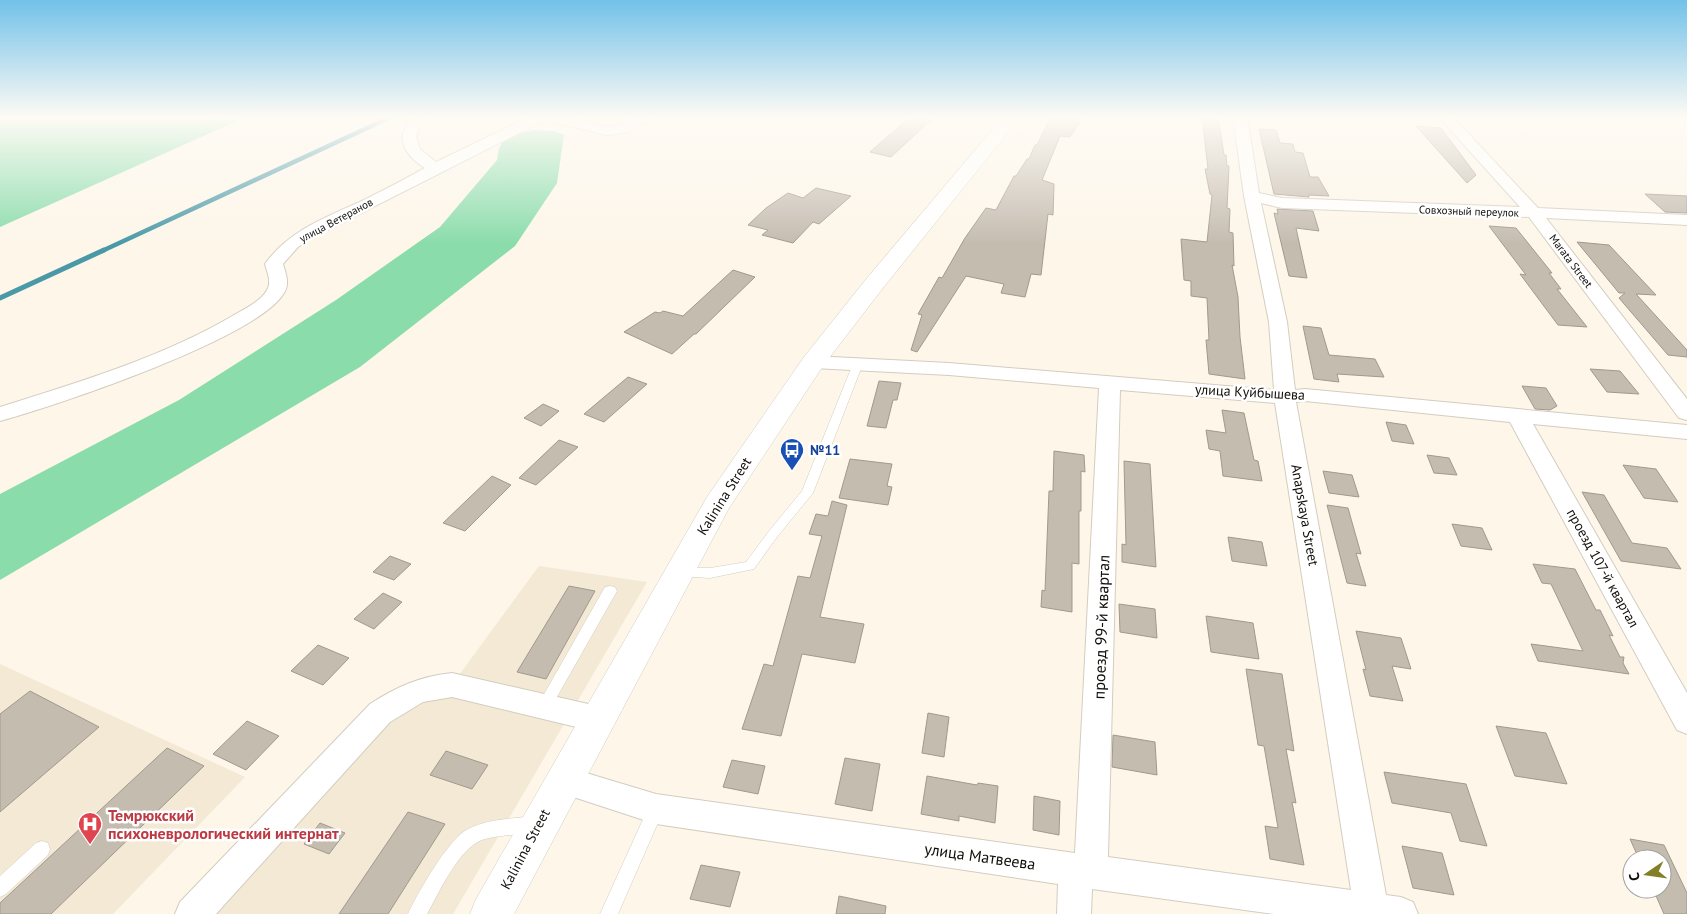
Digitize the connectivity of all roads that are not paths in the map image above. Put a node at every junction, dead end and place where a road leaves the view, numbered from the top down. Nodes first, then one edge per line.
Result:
1 (420, 159) edge
2 (455, 159) edge
3 (978, 159) edge
4 (1246, 159) edge
5 (1484, 159) edge
6 (435, 168) junction
7 (1252, 196) junction
8 (1534, 213) junction
9 (1687, 220) edge
10 (813, 362) junction
11 (857, 366) junction
12 (1110, 382) junction
13 (1285, 397) junction
14 (0, 414) edge
15 (1687, 414) edge
16 (1518, 416) junction
17 (1687, 432) edge
18 (678, 573) junction
19 (610, 591) dead end
20 (544, 707) junction
21 (597, 719) junction
22 (1687, 721) edge
23 (563, 780) junction
24 (656, 809) junction
25 (539, 823) junction
26 (42, 849) dead end
27 (1083, 871) junction
28 (0, 888) edge
29 (1381, 912) edge
30 (192, 914) edge
31 (417, 914) edge
32 (491, 914) edge
33 (609, 914) edge
34 (1074, 914) edge

1 - 6 street
2 - 6 street, улица Ветеранов
3 - 10 main road, Kalinina Street
4 - 7 street, Anapskaya Street
5 - 8 street, Marata Street
6 - 14 street, улица Ветеранов
7 - 8 street, Совхозный переулок
7 - 13 street, Anapskaya Street
8 - 9 street, Совхозный переулок
8 - 15 street, Marata Street
10 - 11 street, улица Куйбышева
10 - 18 main road, Kalinina Street
11 - 12 street, улица Куйбышева
11 - 18 lane
12 - 13 street, улица Куйбышева
12 - 27 street, проезд 99-й квартал
13 - 16 street, улица Куйбышева
13 - 29 street, Anapskaya Street
16 - 17 street, улица Куйбышева
16 - 22 street, проезд 107-й квартал
18 - 21 main road, Kalinina Street
19 - 20 lane
20 - 21 street
20 - 30 street
21 - 23 main road, Kalinina Street
23 - 24 street, улица Матвеева
23 - 25 main road, Kalinina Street
24 - 27 street, улица Матвеева
24 - 33 lane
25 - 31 lane
25 - 32 main road, Kalinina Street
26 - 28 lane
27 - 29 street, улица Матвеева
27 - 34 street, проезд 99-й квартал

